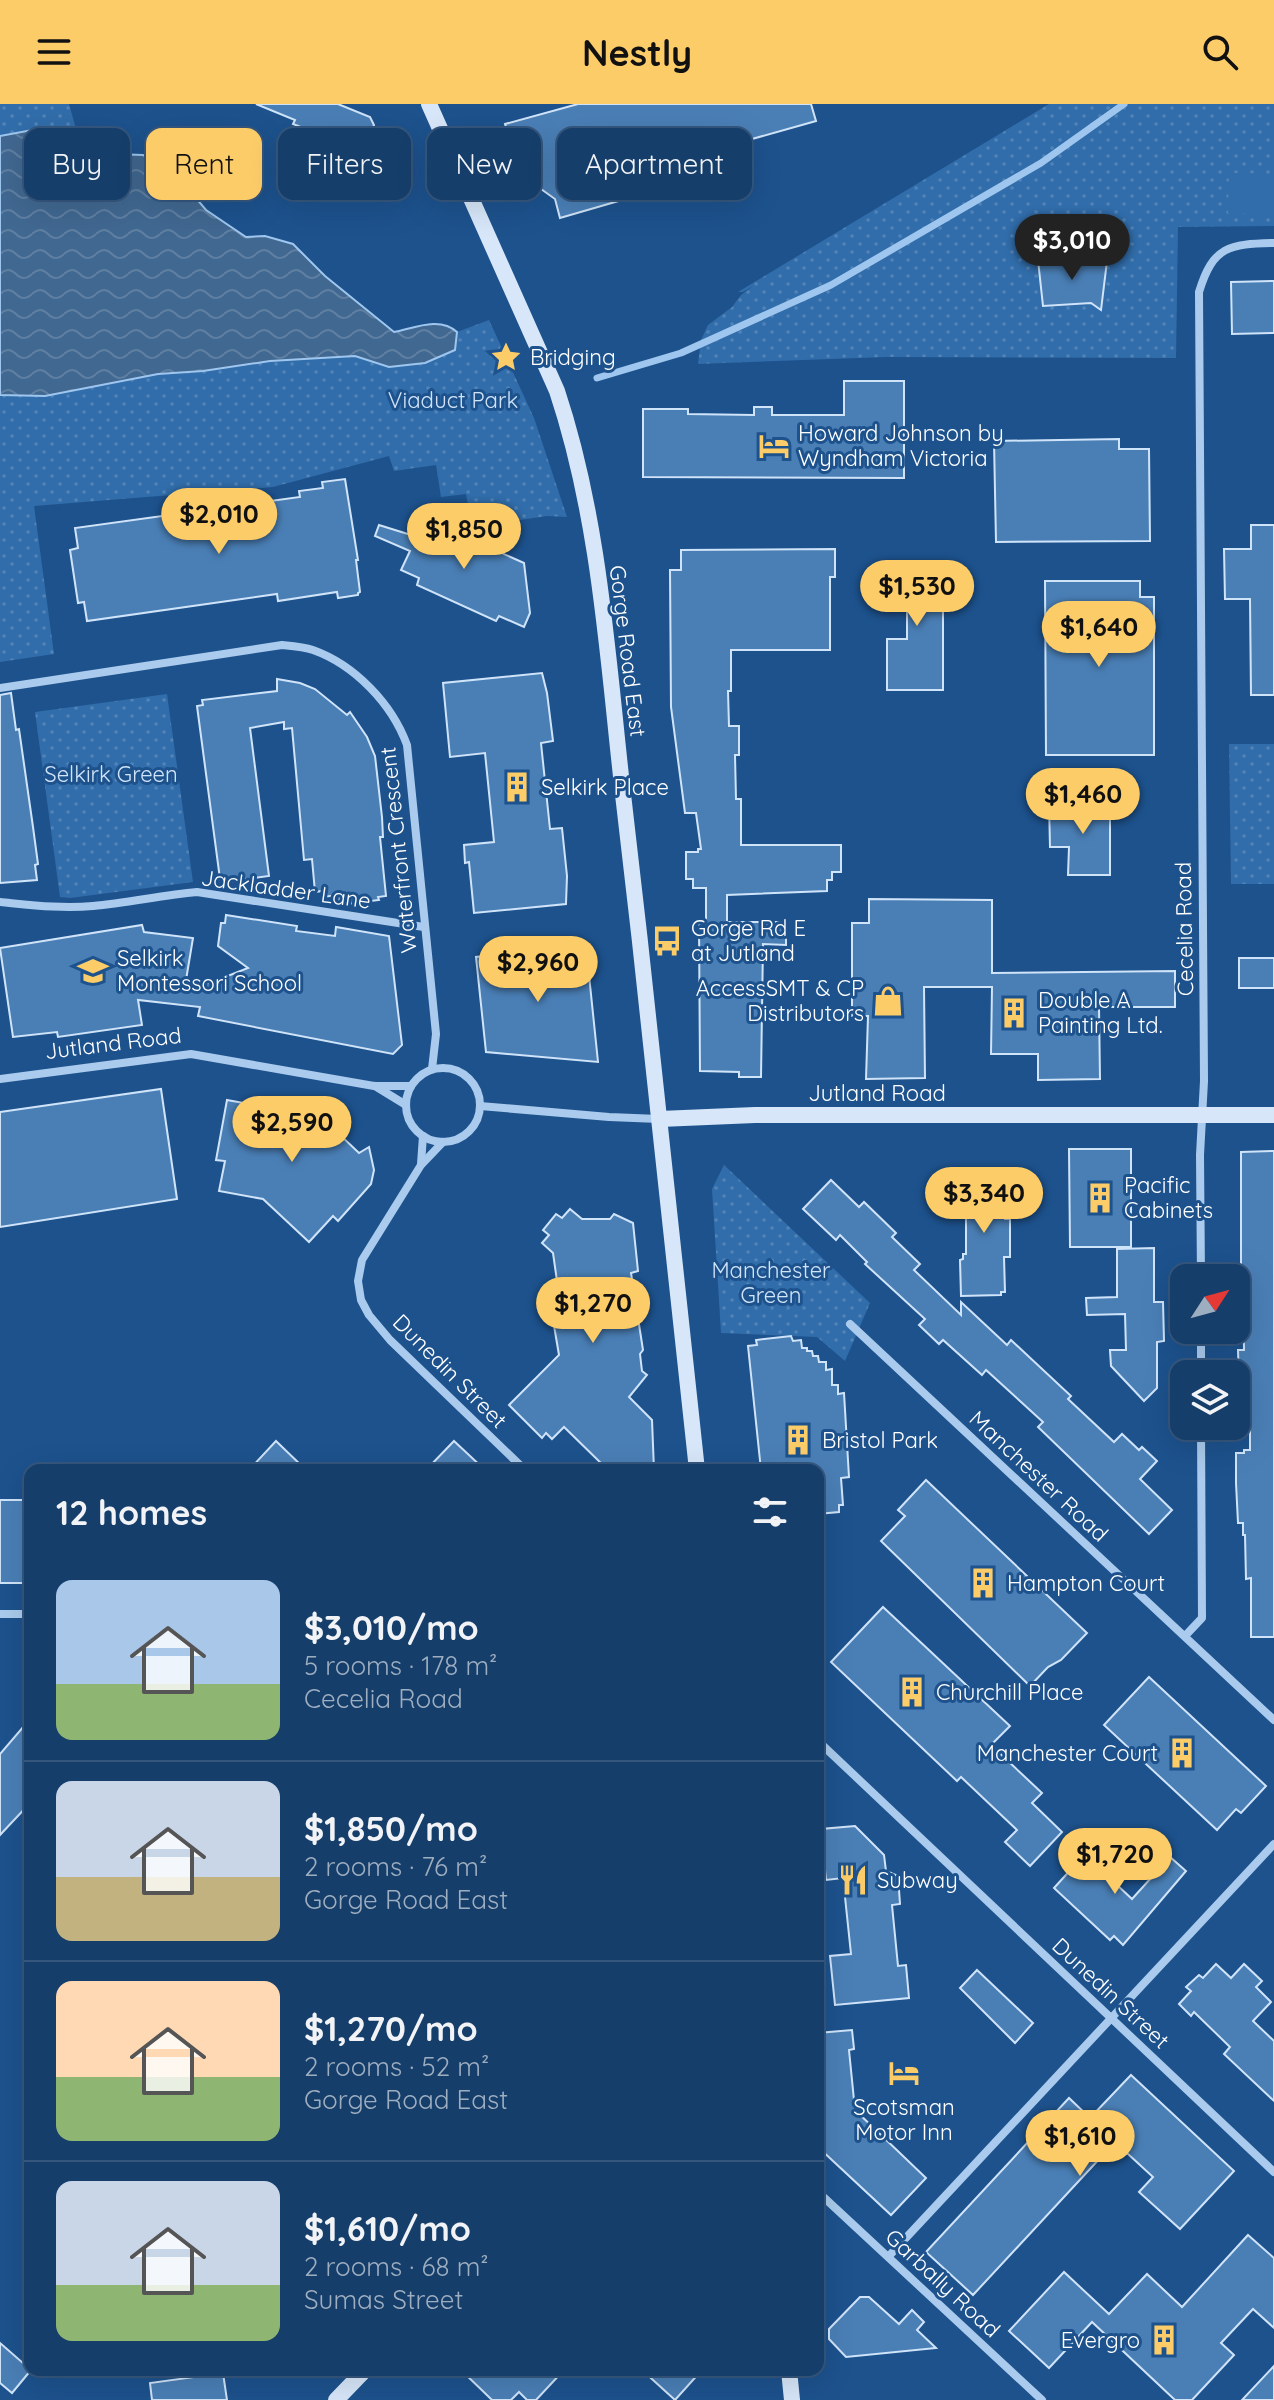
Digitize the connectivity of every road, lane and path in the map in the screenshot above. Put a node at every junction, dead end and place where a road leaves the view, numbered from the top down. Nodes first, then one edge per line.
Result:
1 (429, 104) edge
2 (1274, 243) edge
3 (0, 688) edge
4 (0, 902) edge
5 (424, 927) junction
6 (432, 1069) junction
7 (0, 1079) edge
8 (374, 1086) junction
9 (411, 1086) junction
10 (406, 1105) junction
11 (480, 1106) junction
12 (1274, 1115) edge
13 (1201, 1116) junction
14 (660, 1119) junction
15 (423, 1136) junction
16 (443, 1142) junction
17 (421, 1165) junction
18 (1201, 1264) edge
19 (850, 1324) dead end
20 (1201, 1440) edge
21 (519, 1464) edge
22 (696, 1464) edge
23 (0, 1614) edge
24 (24, 1614) edge
25 (1185, 1636) junction
26 (1274, 1720) edge
27 (824, 1747) edge
28 (1274, 1844) edge
29 (1112, 2019) junction
30 (1274, 2172) edge
31 (824, 2197) edge
32 (889, 2256) junction
33 (359, 2376) edge
34 (790, 2376) edge
35 (336, 2400) edge
36 (792, 2400) edge
37 (1042, 2400) edge

1 - 14 main road, Gorge Road East
2 - 13 street, Cecelia Road
3 - 5 street, Waterfront Crescent
4 - 5 street, Jackladder Lane
5 - 6 street, Waterfront Crescent
6 - 9 street
6 - 11 street
7 - 8 street, Jutland Road
8 - 9 street, Jutland Road
8 - 10 street, Jutland Road
9 - 10 street
10 - 15 street
11 - 14 street, Jutland Road
11 - 16 street
12 - 13 main road, Jutland Road
13 - 14 main road, Jutland Road
13 - 18 street, Cecelia Road
14 - 22 main road, Gorge Road East
15 - 16 street
15 - 17 street, Dunedin Street
16 - 17 street, Dunedin Street
17 - 21 street, Dunedin Street
19 - 25 street, Manchester Road
20 - 25 street
23 - 24 street
25 - 26 street, Manchester Road
27 - 29 street, Dunedin Street
28 - 29 street
29 - 30 street, Dunedin Street
29 - 32 street
31 - 32 street, Garbally Road
32 - 37 street, Garbally Road
33 - 35 main road
34 - 36 main road

